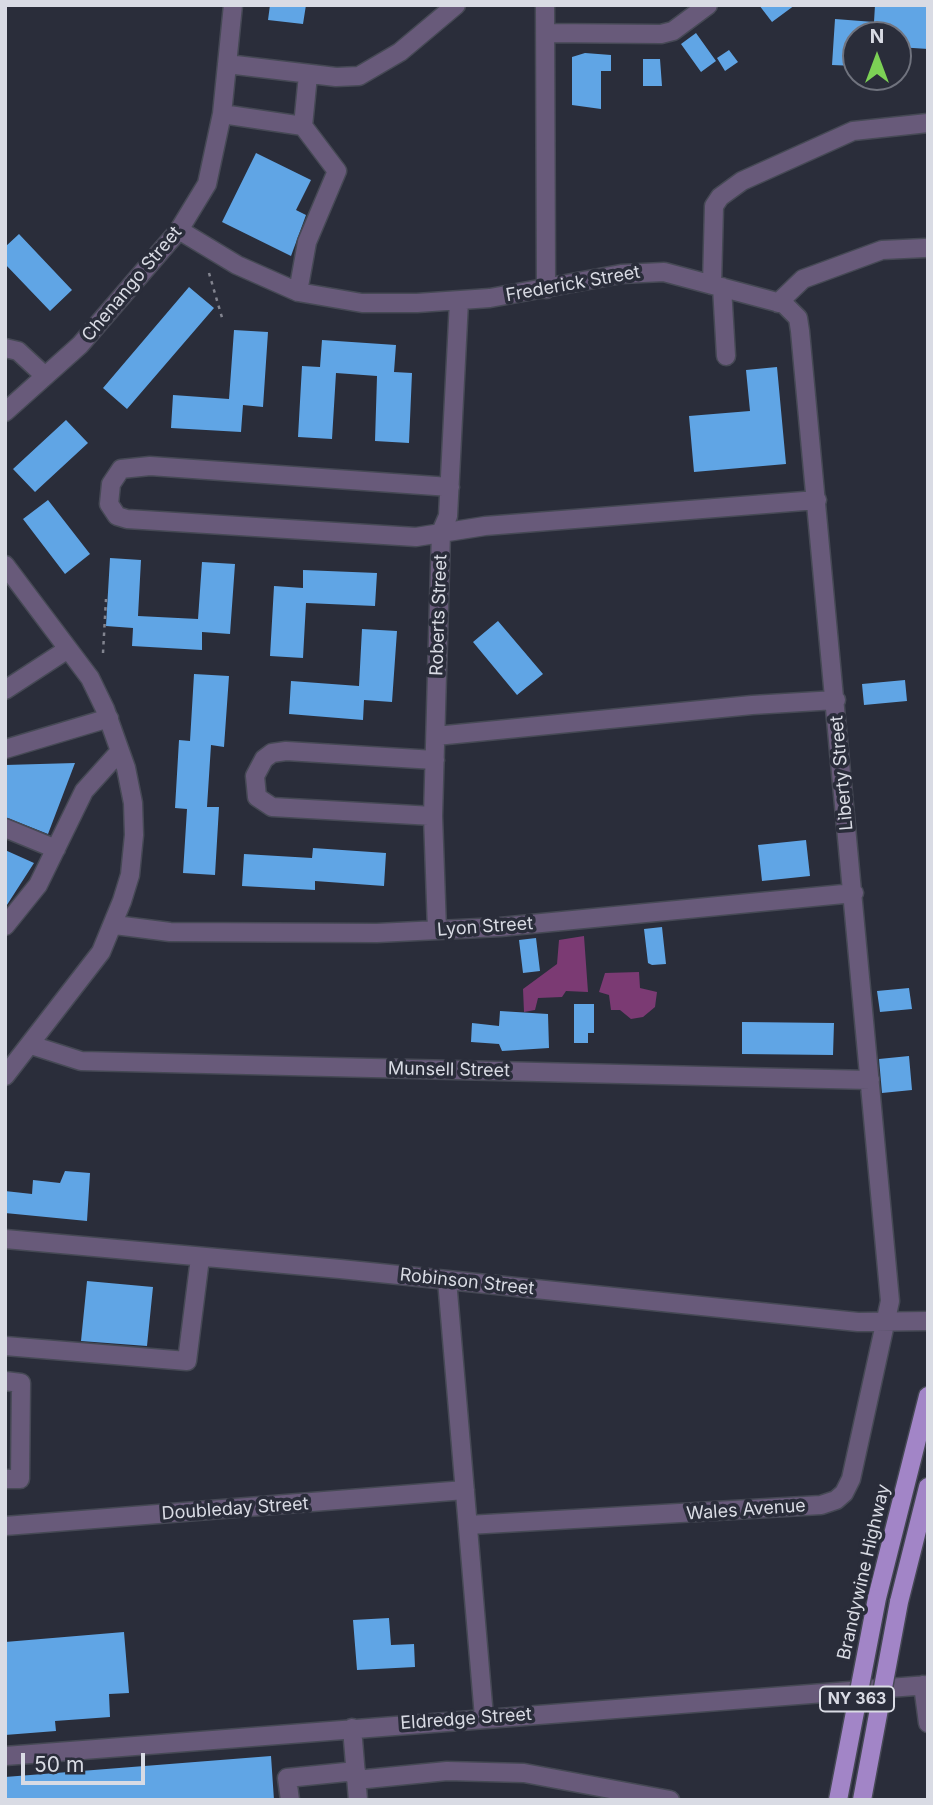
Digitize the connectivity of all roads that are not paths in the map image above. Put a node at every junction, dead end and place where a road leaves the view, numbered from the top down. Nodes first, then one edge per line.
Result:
1 (233, 5) edge
2 (456, 5) edge
3 (545, 5) edge
4 (708, 5) edge
5 (545, 33) junction
6 (227, 64) junction
7 (308, 75) junction
8 (222, 114) junction
9 (928, 123) edge
10 (303, 126) junction
11 (179, 230) junction
12 (925, 248) dead end
13 (717, 286) junction
14 (546, 289) junction
15 (298, 292) junction
16 (459, 301) junction
17 (778, 303) junction
18 (5, 348) edge
19 (726, 356) dead end
20 (45, 376) junction
21 (5, 412) edge
22 (450, 487) junction
23 (817, 500) junction
24 (441, 532) junction
25 (5, 565) edge
26 (68, 649) junction
27 (5, 690) edge
28 (836, 700) junction
29 (109, 718) junction
30 (436, 736) junction
31 (5, 749) edge
32 (120, 751) junction
33 (435, 760) junction
34 (433, 816) junction
35 (5, 828) edge
36 (56, 849) junction
37 (854, 893) junction
38 (115, 925) junction
39 (5, 926) edge
40 (437, 930) junction
41 (31, 1045) junction
42 (5, 1076) edge
43 (870, 1080) junction
44 (5, 1239) edge
45 (200, 1258) junction
46 (447, 1280) junction
47 (928, 1321) edge
48 (887, 1323) junction
49 (5, 1346) edge
50 (13, 1382) edge
51 (928, 1396) edge
52 (5, 1479) edge
53 (928, 1487) edge
54 (465, 1490) junction
55 (468, 1525) junction
56 (5, 1526) edge
57 (925, 1685) edge
58 (484, 1717) junction
59 (928, 1723) edge
60 (352, 1728) junction
61 (5, 1756) edge
62 (356, 1776) junction
63 (290, 1800) edge
64 (358, 1800) edge
65 (670, 1800) edge
66 (838, 1800) edge
67 (862, 1800) edge

1 - 6 street, Chenango Street
2 - 7 street
3 - 5 street
4 - 5 street
5 - 14 street
6 - 7 street
6 - 8 street, Chenango Street
7 - 10 street
8 - 10 street
8 - 11 street, Chenango Street
9 - 13 street
10 - 15 street
11 - 15 street, Frederick Street
11 - 20 street, Chenango Street
12 - 17 street
13 - 14 street, Frederick Street
13 - 17 street
13 - 19 street
14 - 16 street, Frederick Street
15 - 16 street, Frederick Street
16 - 22 street, Roberts Street
17 - 23 street, Liberty Street
18 - 20 street
20 - 21 street, Chenango Street
22 - 24 street, Roberts Street
22 - 24 street
23 - 24 street
23 - 28 street, Liberty Street
24 - 30 street, Roberts Street
25 - 26 street
26 - 27 street
26 - 29 street
28 - 30 street
28 - 37 street, Liberty Street
29 - 31 street
29 - 32 street
30 - 33 street, Roberts Street
32 - 36 street
32 - 38 street
33 - 34 street, Roberts Street
33 - 34 street
34 - 40 street, Roberts Street
35 - 36 street
36 - 39 street
37 - 40 street, Lyon Street
37 - 43 street, Liberty Street
38 - 40 street, Lyon Street
38 - 41 street
41 - 42 street
41 - 43 street, Munsell Street
43 - 48 street, Liberty Street
44 - 45 street, Robinson Street
45 - 46 street, Robinson Street
45 - 49 street
46 - 48 street, Robinson Street
46 - 54 street
47 - 48 street, Robinson Street
48 - 55 street, Wales Avenue
50 - 52 street
51 - 66 main road, Brandywine Highway / NY 363, bridge
53 - 67 main road, NY 363, bridge
54 - 55 street
54 - 56 street, Doubleday Street
55 - 58 street
57 - 58 street, Eldredge Street
57 - 59 street
58 - 60 street, Eldredge Street
60 - 61 street, Eldredge Street
60 - 62 street
62 - 63 street
62 - 64 street
62 - 65 street

